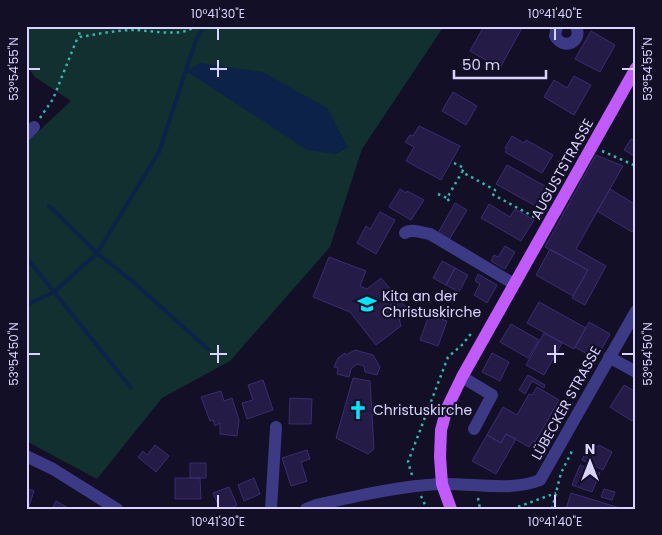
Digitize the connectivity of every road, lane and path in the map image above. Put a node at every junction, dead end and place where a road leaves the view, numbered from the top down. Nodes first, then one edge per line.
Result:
1 (78, 26) edge
2 (194, 26) edge
3 (557, 26) edge
4 (576, 26) edge
5 (80, 36) junction
6 (636, 68) edge
7 (30, 131) edge
8 (592, 146) junction
9 (454, 163) dead end
10 (636, 166) edge
11 (462, 172) junction
12 (438, 194) dead end
13 (548, 225) junction
14 (405, 233) dead end
15 (514, 284) junction
16 (636, 311) edge
17 (609, 357) junction
18 (636, 372) edge
19 (462, 377) junction
20 (276, 427) dead end
21 (474, 429) dead end
22 (573, 449) dead end
23 (26, 456) edge
24 (442, 484) junction
25 (556, 493) junction
26 (117, 509) edge
27 (271, 509) edge
28 (306, 509) edge
29 (451, 509) edge
30 (512, 509) edge
31 (552, 509) edge

1 - 5 path
2 - 5 path
3 - 4 street
5 - 7 path
6 - 8 main road, AUGUSTSTRASSE
8 - 10 path
8 - 13 main road, AUGUSTSTRASSE
9 - 11 path
11 - 12 path
11 - 13 path
13 - 15 main road, AUGUSTSTRASSE
14 - 15 street
15 - 19 main road, AUGUSTSTRASSE
16 - 17 street, LÜBECKER STRASSE
17 - 18 street
17 - 24 street, LÜBECKER STRASSE
19 - 21 street
19 - 24 main road, AUGUSTSTRASSE
20 - 27 street
22 - 25 path
23 - 26 street
24 - 28 street, LÜBECKER STRASSE
24 - 29 main road
25 - 30 path
25 - 31 path

